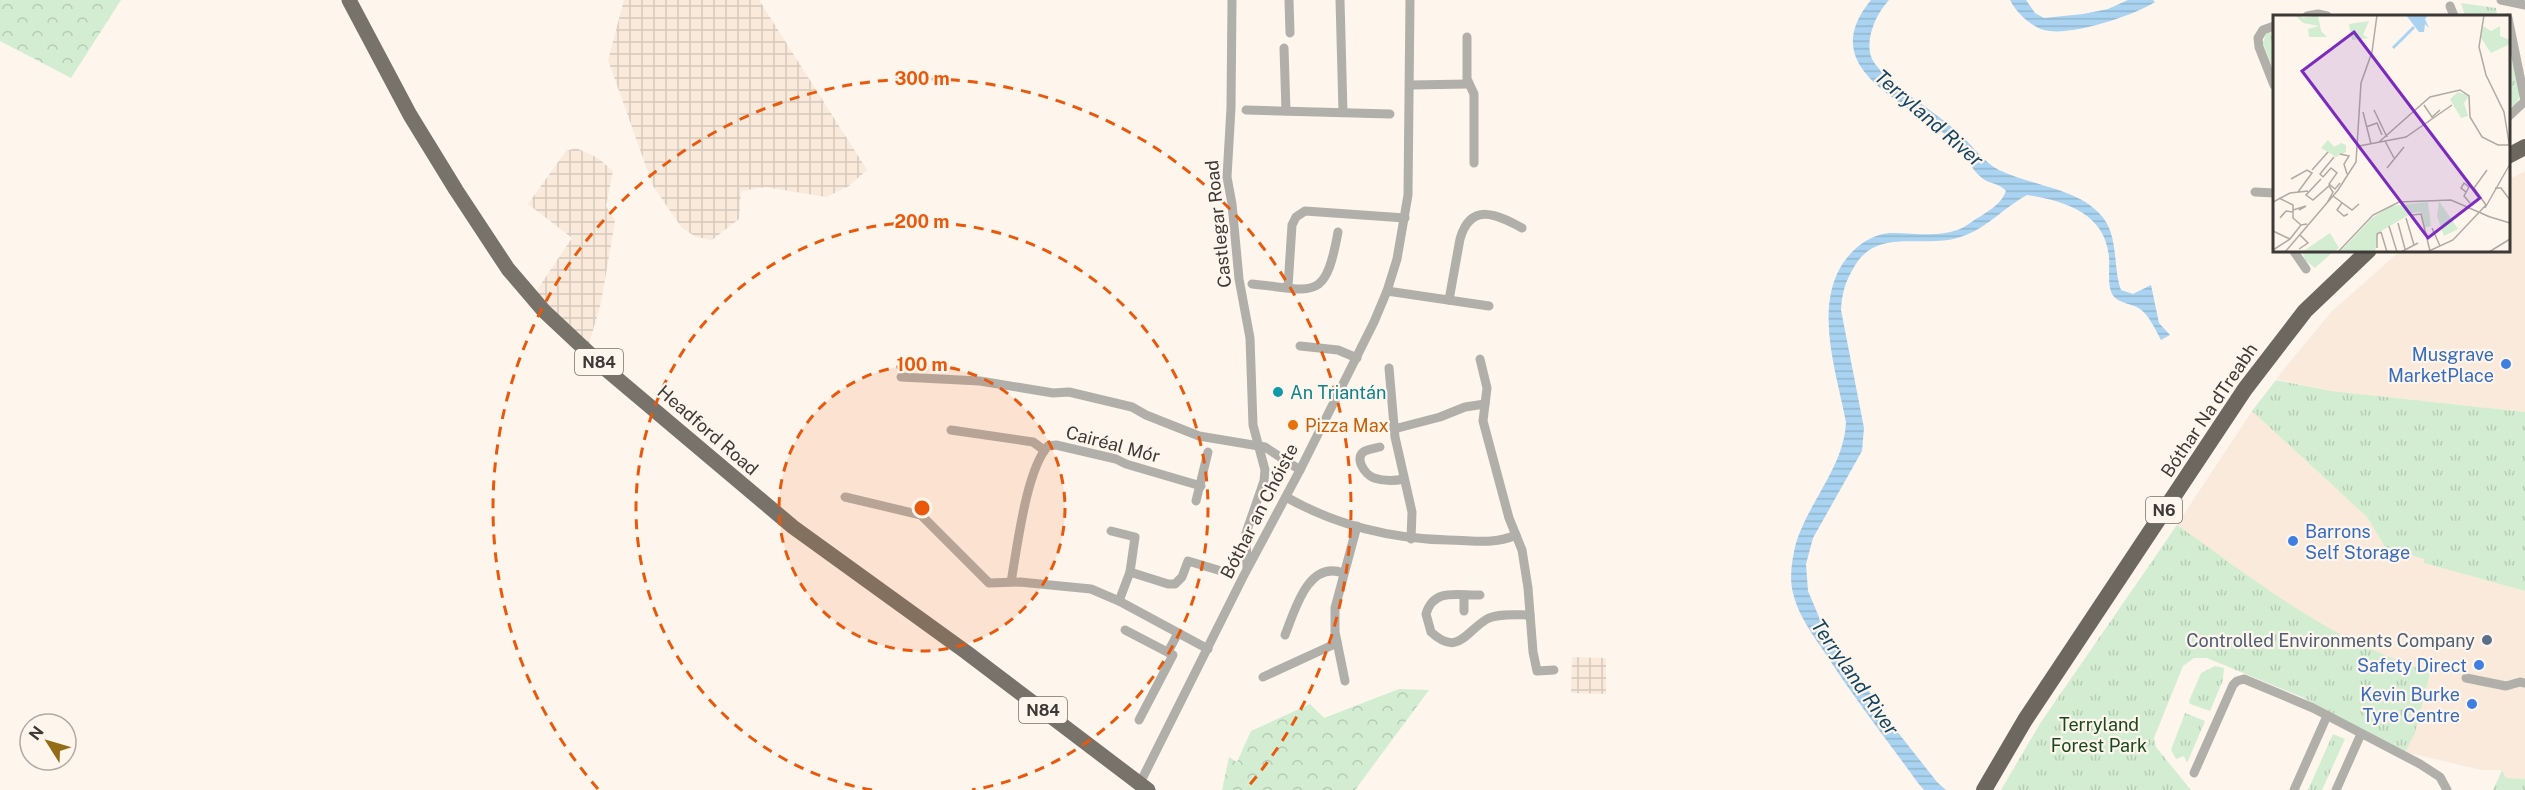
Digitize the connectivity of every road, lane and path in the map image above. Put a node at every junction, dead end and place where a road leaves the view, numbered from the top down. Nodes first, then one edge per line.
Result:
1 (349, 0) edge
2 (1232, 0) edge
3 (1289, 0) edge
4 (1340, 0) edge
5 (1410, 0) edge
6 (2502, 0) edge
7 (2525, 5) edge
8 (2450, 6) dead end
9 (2454, 15) edge
10 (2273, 26) edge
11 (2510, 26) edge
12 (1290, 33) dead end
13 (1467, 37) dead end
14 (1284, 48) dead end
15 (2273, 82) edge
16 (1468, 84) junction
17 (1410, 85) junction
18 (1246, 110) dead end
19 (1286, 111) junction
20 (1343, 112) junction
21 (1390, 114) dead end
22 (2510, 115) edge
23 (1474, 163) dead end
24 (2255, 192) dead end
25 (2273, 193) edge
26 (1405, 218) junction
27 (1522, 228) dead end
28 (1338, 232) dead end
29 (2294, 252) edge
30 (2367, 252) edge
31 (2306, 269) dead end
32 (1252, 284) dead end
33 (1288, 287) junction
34 (1387, 291) junction
35 (1449, 300) junction
36 (1489, 306) dead end
37 (1300, 346) dead end
38 (1357, 358) junction
39 (1480, 359) dead end
40 (1389, 368) dead end
41 (901, 377) dead end
42 (1485, 404) junction
43 (1394, 429) junction
44 (951, 430) dead end
45 (1258, 444) junction
46 (1380, 447) dead end
47 (1044, 450) junction
48 (1208, 452) dead end
49 (1300, 470) junction
50 (1404, 480) junction
51 (1201, 486) junction
52 (845, 497) dead end
53 (1286, 497) junction
54 (1196, 501) dead end
55 (1357, 526) junction
56 (1111, 531) dead end
57 (1516, 535) junction
58 (1412, 539) junction
59 (1247, 569) junction
60 (1218, 570) dead end
61 (1130, 572) junction
62 (1343, 573) junction
63 (1011, 582) junction
64 (1464, 595) junction
65 (1480, 595) dead end
66 (1119, 601) junction
67 (1464, 610) dead end
68 (1530, 615) junction
69 (1125, 630) dead end
70 (1178, 633) junction
71 (1285, 635) dead end
72 (1337, 643) junction
73 (1208, 649) junction
74 (1168, 652) junction
75 (1554, 670) dead end
76 (1263, 677) dead end
77 (2466, 678) dead end
78 (1345, 681) dead end
79 (2525, 683) edge
80 (2327, 716) junction
81 (1139, 720) dead end
82 (2361, 734) junction
83 (2194, 773) dead end
84 (1144, 787) edge
85 (2444, 788) edge
86 (1984, 790) edge
87 (2294, 790) edge
88 (2336, 790) edge

1 - 84 main road, Headford Road / N84
2 - 45 street, Castlegar Road
3 - 12 street
4 - 20 street
5 - 17 street, Bóthar an Chóiste
6 - 7 street
8 - 9 street
10 - 15 street
11 - 22 street
13 - 16 street
14 - 19 street
16 - 17 street
16 - 23 street
17 - 26 street, Bóthar an Chóiste
18 - 19 street
19 - 20 street
20 - 21 street
24 - 25 street
26 - 33 street
26 - 34 street, Bóthar an Chóiste
27 - 35 street
28 - 33 street
29 - 31 street
30 - 86 highway, Bóthar Na dTreabh / N6
32 - 33 street
34 - 35 street
34 - 38 street, Bóthar an Chóiste
35 - 36 street
37 - 38 street
38 - 49 street, Bóthar an Chóiste
39 - 42 street
40 - 43 street
41 - 45 street
42 - 43 street
42 - 57 street
43 - 50 street
44 - 47 street
45 - 49 street
45 - 59 street, Castlegar Road
46 - 50 street
47 - 51 street, Cairéal Mór
47 - 63 street, Cairéal Mór
48 - 51 street
49 - 53 street, Bóthar an Chóiste
50 - 58 street
51 - 54 street
52 - 63 street
53 - 55 street
53 - 59 street, Bóthar an Chóiste
55 - 58 street
55 - 62 street
56 - 61 street
57 - 58 street
57 - 68 street
59 - 73 street, Bóthar an Chóiste
60 - 61 street
61 - 66 street
62 - 71 street
62 - 72 street
63 - 66 street
64 - 65 street
64 - 67 street
64 - 68 street
66 - 70 street
68 - 75 street
69 - 74 street
70 - 73 street
70 - 74 street
72 - 76 street
72 - 78 street
73 - 84 street, Bóthar an Chóiste
74 - 81 street
77 - 79 street
80 - 82 street
80 - 83 street
80 - 87 street
82 - 85 street
82 - 88 street

